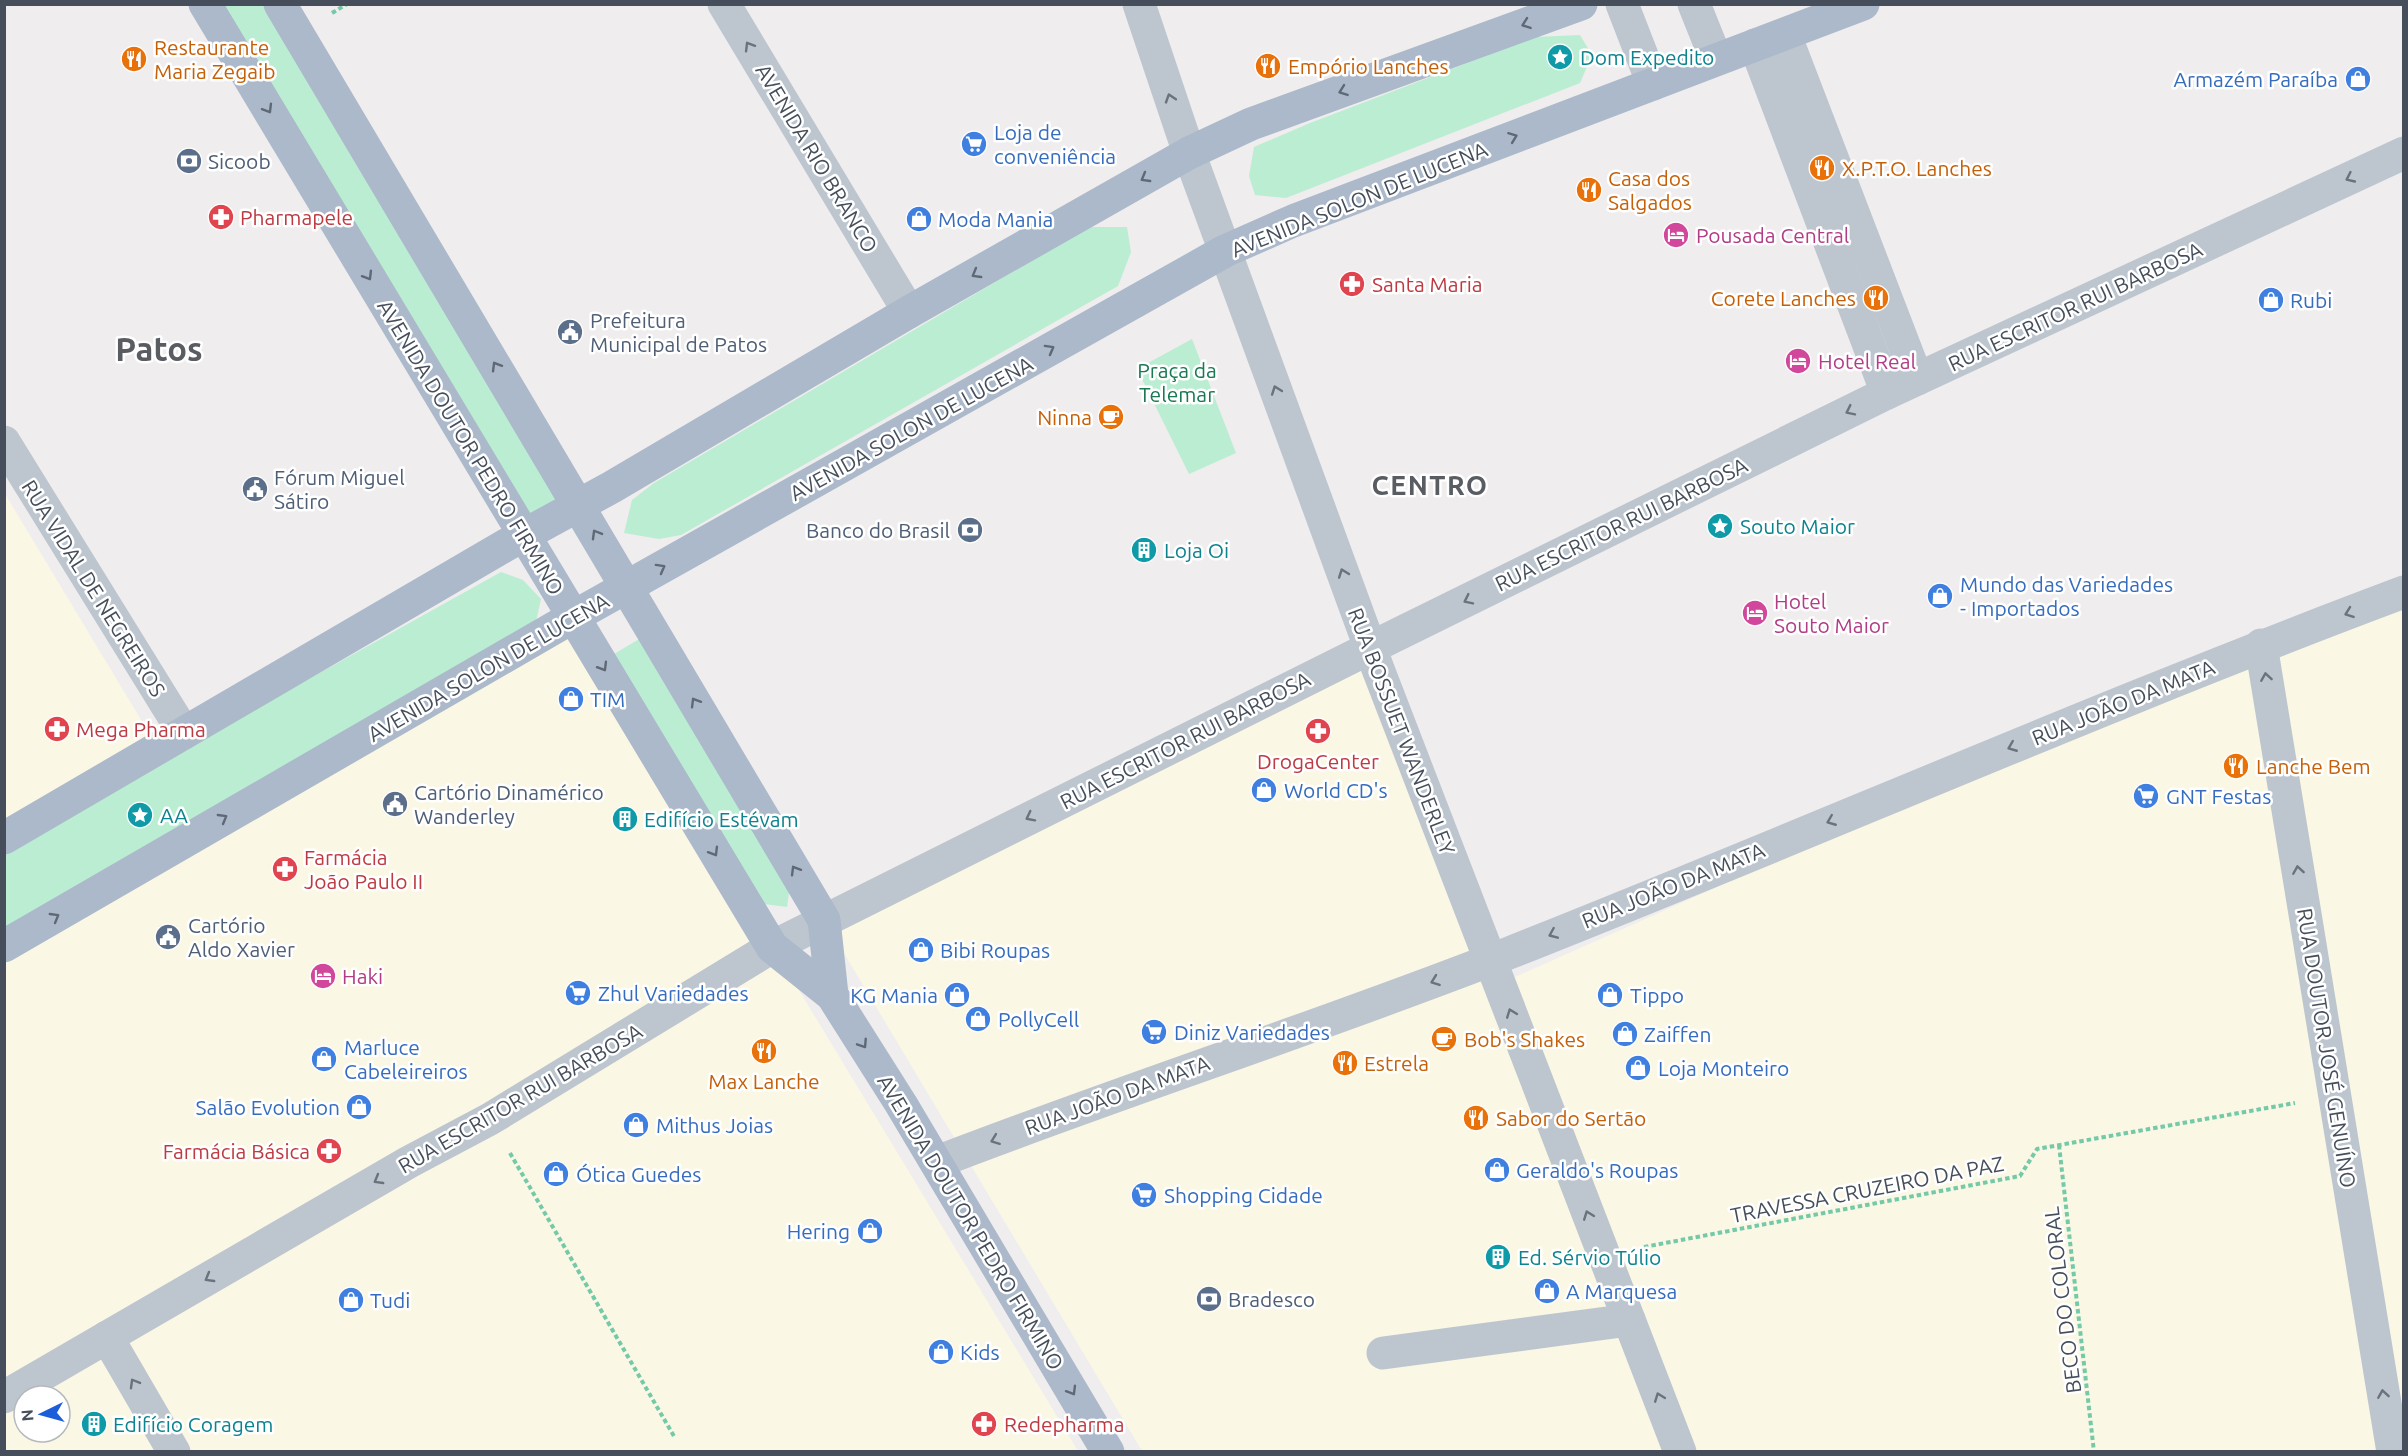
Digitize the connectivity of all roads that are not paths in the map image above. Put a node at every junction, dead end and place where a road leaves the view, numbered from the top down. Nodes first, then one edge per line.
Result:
1 (205, 4) edge
2 (280, 4) edge
3 (724, 4) edge
4 (1139, 4) edge
5 (1581, 4) edge
6 (1623, 4) edge
7 (1694, 4) edge
8 (1863, 4) edge
9 (1770, 40) junction
10 (1716, 59) junction
11 (1653, 84) junction
12 (1189, 153) junction
13 (2403, 153) edge
14 (1225, 251) junction
15 (909, 312) junction
16 (1917, 379) junction
17 (1887, 393) junction
18 (4, 442) edge
19 (579, 506) junction
20 (523, 536) junction
21 (627, 587) junction
22 (2403, 592) edge
23 (573, 617) junction
24 (2261, 645) junction
25 (1370, 648) junction
26 (184, 733) junction
27 (4, 838) edge
28 (824, 920) junction
29 (4, 946) edge
30 (772, 947) junction
31 (1490, 960) junction
32 (832, 994) junction
33 (937, 1162) junction
34 (1629, 1320) junction
35 (107, 1337) junction
36 (1383, 1353) dead end
37 (4, 1397) edge
38 (174, 1452) edge
39 (1107, 1452) edge
40 (1680, 1452) edge
41 (2393, 1452) edge

1 -> 20 main road, AVENIDA DOUTOR PEDRO FIRMINO
19 -> 2 main road, AVENIDA DOUTOR PEDRO FIRMINO
15 -> 3 street, AVENIDA RIO BRANCO
12 -> 4 street, RUA BOSSUET WANDERLEY
5 -> 12 main road
6 - 11 street
7 - 10 street
8 - 9 main road, AVENIDA SOLON DE LUCENA
9 - 10 main road, AVENIDA SOLON DE LUCENA
9 - 16 street
9 - 17 street
10 - 11 main road, AVENIDA SOLON DE LUCENA
14 -> 11 main road, AVENIDA SOLON DE LUCENA
12 - 14 street, RUA BOSSUET WANDERLEY
12 -> 15 main road
13 -> 16 street, RUA ESCRITOR RUI BARBOSA
21 -> 14 main road, AVENIDA SOLON DE LUCENA
25 -> 14 street, RUA BOSSUET WANDERLEY
15 - 19 main road
16 - 17 street, RUA ESCRITOR RUI BARBOSA
17 -> 25 street, RUA ESCRITOR RUI BARBOSA
18 - 26 street, RUA VIDAL DE NEGREIROS
19 - 20 main road
21 -> 19 main road, AVENIDA DOUTOR PEDRO FIRMINO
20 - 23 main road, AVENIDA DOUTOR PEDRO FIRMINO
20 - 26 main road
21 - 23 main road, AVENIDA SOLON DE LUCENA
28 -> 21 main road, AVENIDA DOUTOR PEDRO FIRMINO
22 -> 24 street, RUA JOÃO DA MATA
29 -> 23 main road, AVENIDA SOLON DE LUCENA
23 -> 30 main road, AVENIDA DOUTOR PEDRO FIRMINO
24 -> 31 street, RUA JOÃO DA MATA
41 -> 24 street, RUA DOUTOR JOSÉ GENUÍNO
25 -> 28 street, RUA ESCRITOR RUI BARBOSA
25 - 31 street, RUA BOSSUET WANDERLEY
26 - 27 main road
28 - 30 street, RUA ESCRITOR RUI BARBOSA
28 - 32 main road, AVENIDA DOUTOR PEDRO FIRMINO
30 - 32 main road, AVENIDA DOUTOR PEDRO FIRMINO
30 -> 35 street, RUA ESCRITOR RUI BARBOSA
31 -> 33 street, RUA JOÃO DA MATA
34 -> 31 street, RUA BOSSUET WANDERLEY
32 -> 33 main road, AVENIDA DOUTOR PEDRO FIRMINO
33 -> 39 main road, AVENIDA DOUTOR PEDRO FIRMINO
34 - 36 street
40 -> 34 street, RUA BOSSUET WANDERLEY
35 - 37 street, RUA ESCRITOR RUI BARBOSA
38 -> 35 street

